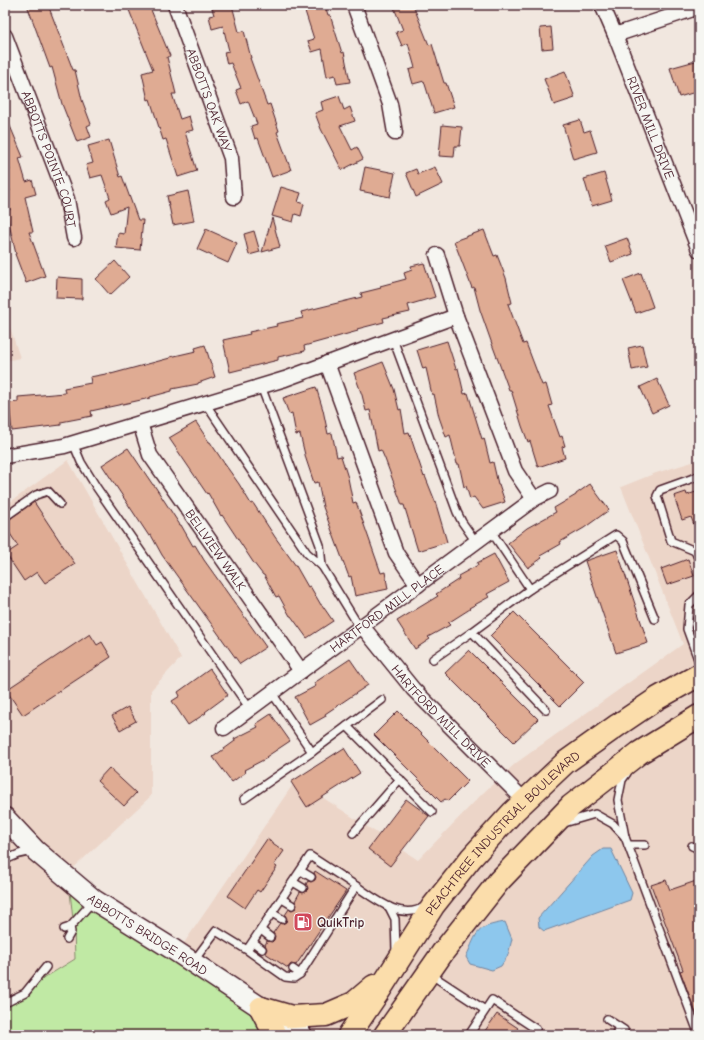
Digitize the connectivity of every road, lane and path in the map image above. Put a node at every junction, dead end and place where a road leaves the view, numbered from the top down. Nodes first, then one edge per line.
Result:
1 (175, 5) edge
2 (354, 5) edge
3 (602, 5) edge
4 (699, 7) edge
5 (615, 35) junction
6 (5, 36) edge
7 (395, 133) dead end
8 (234, 196) dead end
9 (74, 238) dead end
10 (699, 250) edge
11 (437, 255) dead end
12 (456, 316) junction
13 (393, 339) junction
14 (327, 363) junction
15 (261, 386) junction
16 (205, 403) junction
17 (140, 423) junction
18 (73, 443) junction
19 (5, 456) edge
20 (699, 476) edge
21 (550, 490) dead end
22 (534, 499) junction
23 (60, 504) dead end
24 (5, 517) edge
25 (491, 531) junction
26 (476, 542) junction
27 (699, 560) edge
28 (322, 566) junction
29 (418, 585) junction
30 (530, 589) junction
31 (699, 595) edge
32 (699, 618) edge
33 (655, 619) dead end
34 (361, 627) junction
35 (472, 632) junction
36 (699, 633) edge
37 (433, 659) dead end
38 (699, 662) edge
39 (301, 671) junction
40 (699, 675) edge
41 (272, 693) junction
42 (382, 700) dead end
43 (250, 709) junction
44 (546, 710) dead end
45 (699, 716) edge
46 (348, 726) junction
47 (224, 728) dead end
48 (312, 752) junction
49 (639, 753) junction
50 (400, 779) junction
51 (244, 799) dead end
52 (525, 801) junction
53 (432, 812) dead end
54 (5, 818) edge
55 (551, 826) junction
56 (353, 833) dead end
57 (625, 837) junction
58 (628, 845) junction
59 (645, 845) dead end
60 (36, 851) junction
61 (5, 860) edge
62 (301, 870) junction
63 (311, 877) dead end
64 (293, 882) junction
65 (356, 886) junction
66 (303, 888) dead end
67 (445, 890) junction
68 (282, 899) junction
69 (94, 900) junction
70 (292, 905) dead end
71 (389, 907) junction
72 (272, 913) junction
73 (282, 919) dead end
74 (261, 930) junction
75 (270, 937) dead end
76 (67, 939) dead end
77 (253, 942) junction
78 (262, 949) dead end
79 (247, 950) junction
80 (301, 957) dead end
81 (193, 962) junction
82 (308, 962) junction
83 (46, 967) dead end
84 (394, 968) junction
85 (293, 969) dead end
86 (429, 973) junction
87 (300, 974) junction
88 (410, 1000) junction
89 (5, 1003) edge
90 (261, 1008) junction
91 (485, 1010) junction
92 (607, 1019) dead end
93 (274, 1035) edge
94 (302, 1035) edge
95 (349, 1035) edge
96 (385, 1035) edge
97 (398, 1035) edge
98 (469, 1035) edge
99 (532, 1035) edge
100 (615, 1035) edge
101 (699, 1035) edge

1 - 8 street, ABBOTTS OAK WAY
2 - 7 street
3 - 5 street, RIVER MILL DRIVE
4 - 5 street
5 - 10 street, RIVER MILL DRIVE
6 - 9 street, ABBOTTS POINTE COURT
11 - 12 street
12 - 13 street
12 - 22 street
13 - 14 street
13 - 26 lane
14 - 15 street
14 - 29 street
15 - 16 street
15 - 28 lane
16 - 17 street
16 - 28 lane
17 - 18 street
17 - 39 street, BELLVIEW WALK
18 - 19 street
18 - 43 lane
20 - 27 lane
21 - 22 street, HARTFORD MILL PLACE
22 - 25 street, HARTFORD MILL PLACE
23 - 24 lane
25 - 26 street, HARTFORD MILL PLACE
25 - 30 lane
26 - 29 street, HARTFORD MILL PLACE
28 - 34 lane
29 - 34 street, HARTFORD MILL PLACE
30 - 33 lane
30 - 35 lane
31 - 38 lane
32 - 36 lane
34 - 39 street, HARTFORD MILL PLACE
34 - 52 street, HARTFORD MILL DRIVE
35 - 37 lane
35 - 44 lane
39 - 41 street, HARTFORD MILL PLACE
40 - 52 highway, PEACHTREE INDUSTRIAL BOULEVARD
41 - 43 street, HARTFORD MILL PLACE
41 - 48 lane
42 - 46 lane
43 - 47 street, HARTFORD MILL PLACE
45 - 49 highway
46 - 48 lane
46 - 50 lane
48 - 51 lane
49 - 55 highway
49 - 57 lane
50 - 53 lane
50 - 56 lane
52 - 67 highway, PEACHTREE INDUSTRIAL BOULEVARD
54 - 60 main road, ABBOTTS BRIDGE ROAD
55 - 57 lane
55 - 86 highway
57 - 58 lane
58 - 59 lane
58 - 101 lane
60 - 61 lane
60 - 69 main road, ABBOTTS BRIDGE ROAD
62 - 63 lane
62 - 64 lane
62 - 65 lane
64 - 66 lane
64 - 68 lane
65 - 71 lane
65 - 82 lane
67 - 71 lane
67 - 84 highway, PEACHTREE INDUSTRIAL BOULEVARD
68 - 70 lane
68 - 72 lane
69 - 76 lane
69 - 81 main road, ABBOTTS BRIDGE ROAD
71 - 84 lane
72 - 73 lane
72 - 74 lane
74 - 75 lane
74 - 77 lane
77 - 78 lane
77 - 79 lane
79 - 81 lane
79 - 87 lane
80 - 82 lane
81 - 90 main road, ABBOTTS BRIDGE ROAD
82 - 87 lane
83 - 89 lane
84 - 90 highway
84 - 95 highway, PEACHTREE INDUSTRIAL BOULEVARD
85 - 87 lane
86 - 88 highway
86 - 91 lane
88 - 96 highway
88 - 97 highway
90 - 93 highway
90 - 94 main road, ABBOTTS BRIDGE ROAD
91 - 98 lane
91 - 99 lane
92 - 100 lane

